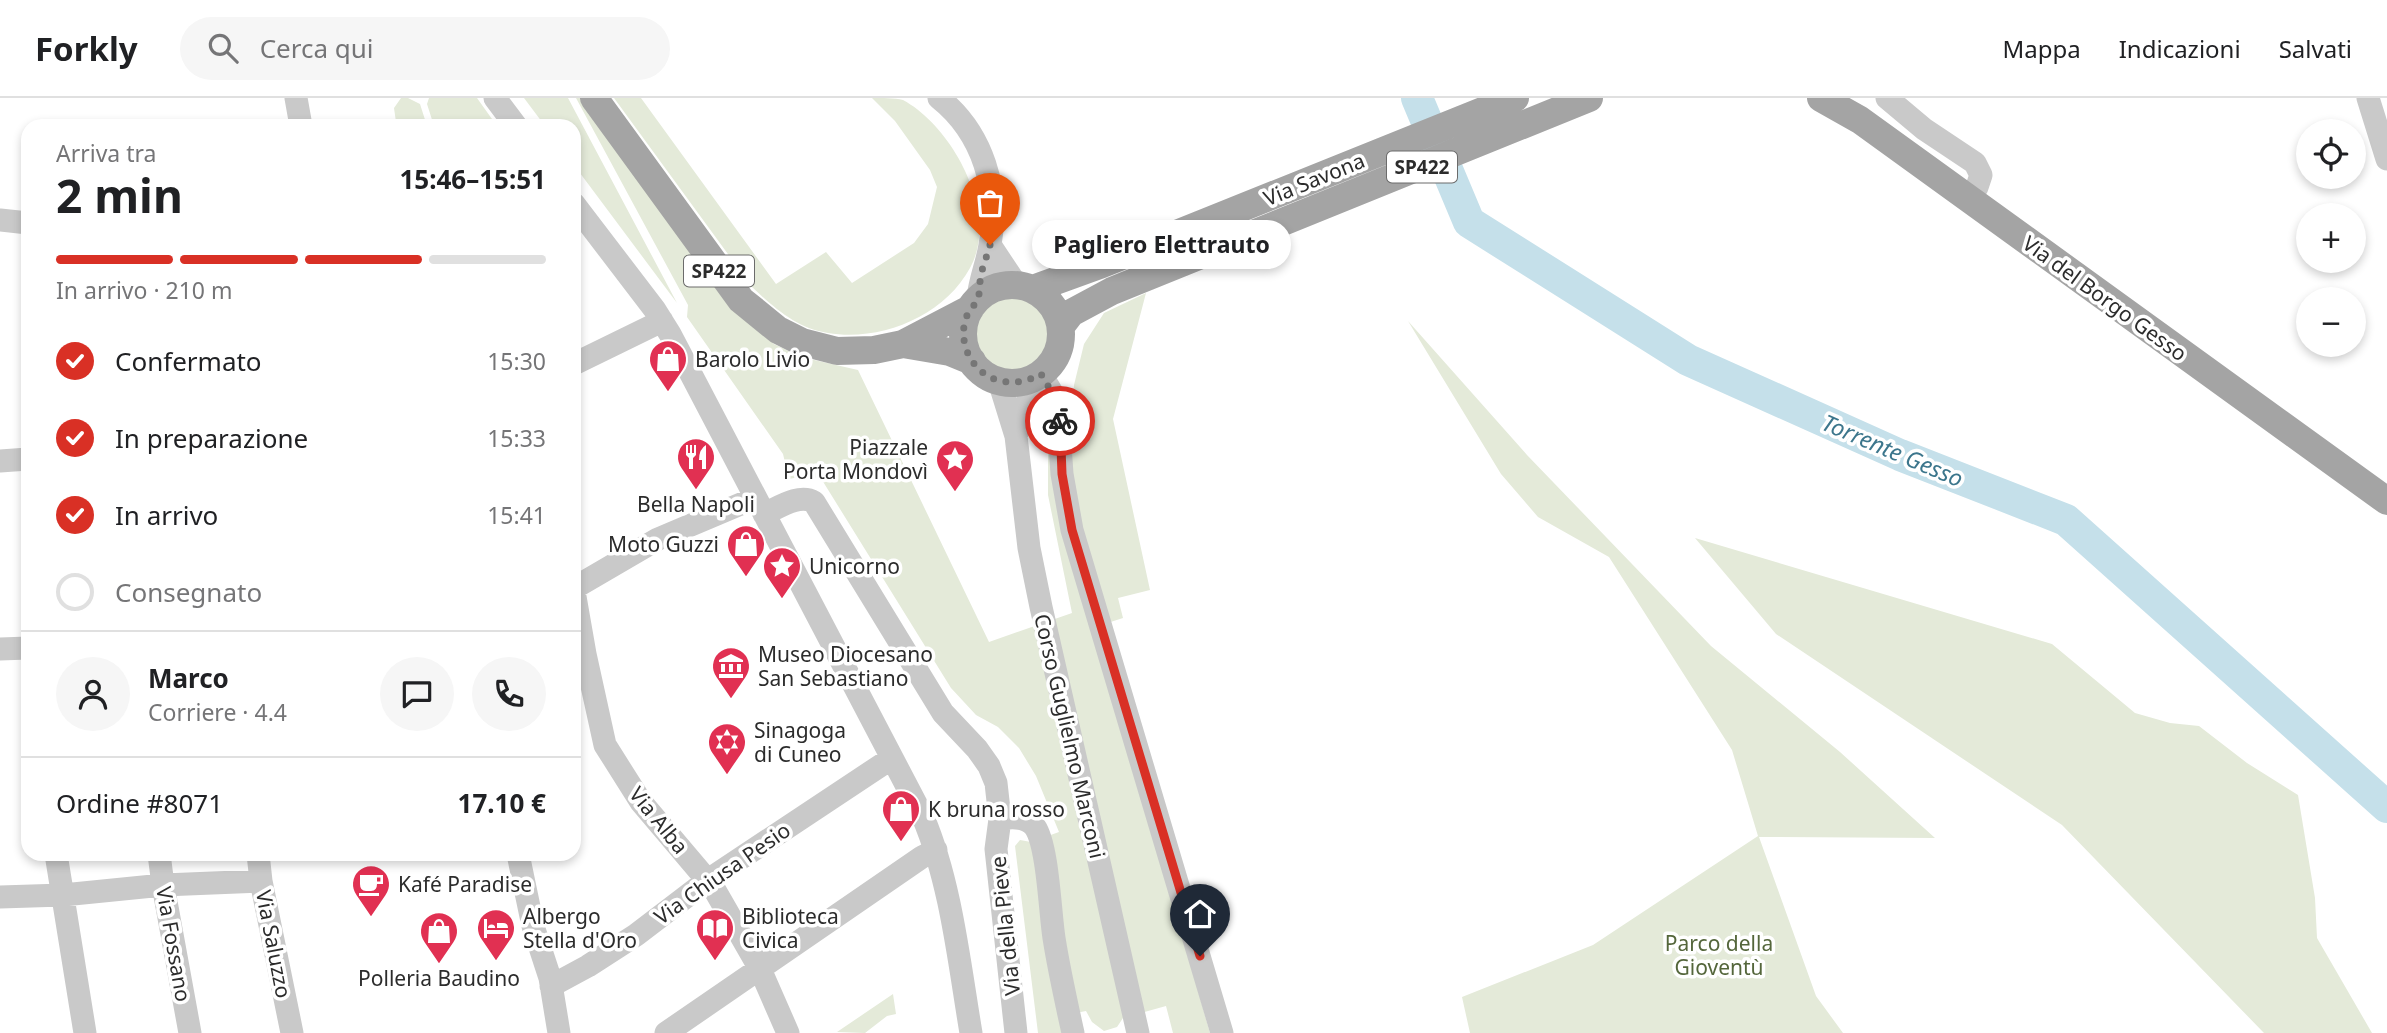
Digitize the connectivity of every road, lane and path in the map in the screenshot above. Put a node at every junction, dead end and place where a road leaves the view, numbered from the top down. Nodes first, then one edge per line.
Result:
1 (296, 98) edge
2 (495, 98) edge
3 (594, 98) edge
4 (939, 98) edge
5 (1515, 98) edge
6 (1589, 98) edge
7 (1821, 98) edge
8 (1887, 98) edge
9 (2368, 98) edge
10 (300, 119) edge
11 (511, 119) edge
12 (2387, 159) edge
13 (1969, 199) junction
14 (581, 213) edge
15 (0, 220) edge
16 (21, 222) edge
17 (990, 245) junction
18 (1024, 286) junction
19 (974, 304) junction
20 (662, 321) junction
21 (1061, 326) junction
22 (903, 344) junction
23 (581, 361) edge
24 (972, 361) junction
25 (1038, 376) junction
26 (999, 381) junction
27 (1016, 436) junction
28 (21, 460) edge
29 (0, 461) edge
30 (2387, 501) edge
31 (759, 506) junction
32 (581, 585) edge
33 (581, 630) edge
34 (21, 648) edge
35 (0, 649) edge
36 (892, 758) junction
37 (1000, 819) junction
38 (936, 850) junction
39 (57, 861) edge
40 (160, 861) edge
41 (259, 861) edge
42 (519, 861) edge
43 (708, 880) junction
44 (261, 881) junction
45 (163, 885) junction
46 (1049, 892) junction
47 (63, 895) junction
48 (0, 897) edge
49 (760, 969) junction
50 (551, 986) junction
51 (85, 1033) edge
52 (190, 1033) edge
53 (292, 1033) edge
54 (559, 1033) edge
55 (666, 1033) edge
56 (788, 1033) edge
57 (971, 1033) edge
58 (1016, 1033) edge
59 (1073, 1033) edge
60 (1086, 1033) edge
61 (1138, 1033) edge
62 (1222, 1033) edge

1 - 10 street
2 - 11 street
3 - 22 main road, SP422
4 - 17 street
5 - 18 main road, Via Savona / SP422
6 - 21 main road, Via Savona / SP422
7 - 13 main road, Via del Borgo Gesso
8 - 13 street
9 - 12 street
13 - 30 main road, Via del Borgo Gesso
14 - 20 street
15 - 16 street
17 - 18 street
17 - 19 street
18 - 19 main road, SP422
18 - 21 main road
19 - 22 main road, SP422
19 - 24 main road
20 - 23 street
20 - 31 street
21 - 25 main road
22 - 24 main road, SP422
24 - 26 main road, SP422
25 - 26 main road
25 - 27 street, Corso Guglielmo Marconi
25 - 62 street
26 - 27 street, Corso Guglielmo Marconi
27 - 61 street, Corso Guglielmo Marconi
28 - 29 street
31 - 32 street, Via della Pieve
31 - 36 street
31 - 37 street, Via della Pieve
33 - 43 street, Via Alba
34 - 35 street
36 - 38 street
36 - 43 street, Via Chiusa Pesio
37 - 46 street
37 - 58 street, Via della Pieve
38 - 49 street
38 - 57 street
39 - 47 street
40 - 45 street, Via Fossano
41 - 44 street, Via Saluzzo
42 - 50 street
43 - 49 street, Via Alba
43 - 50 street, Via Chiusa Pesio
44 - 45 street
44 - 53 street, Via Saluzzo
45 - 47 street
45 - 52 street, Via Fossano
46 - 59 street
46 - 60 street
47 - 48 street
47 - 51 street
49 - 55 street
49 - 56 street, Via Alba
50 - 54 street

